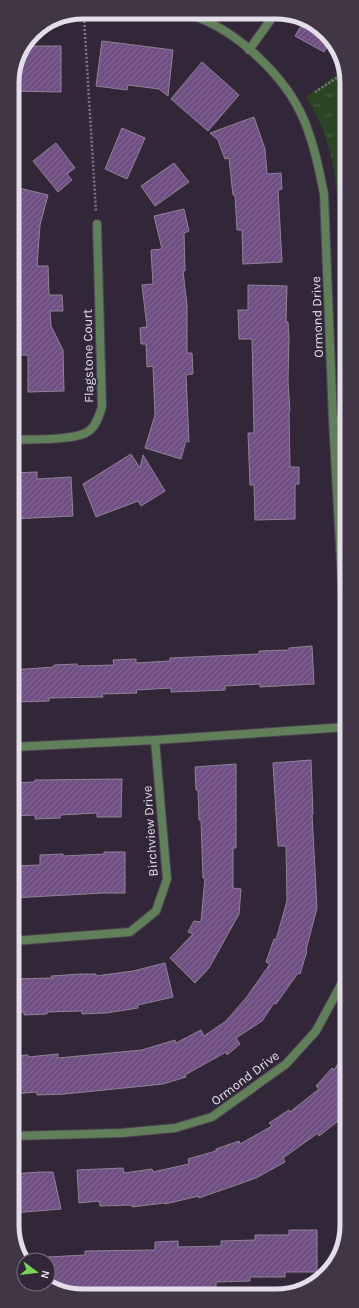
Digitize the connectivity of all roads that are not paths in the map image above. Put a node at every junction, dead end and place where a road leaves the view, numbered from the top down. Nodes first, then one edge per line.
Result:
1 (200, 19) edge
2 (271, 19) edge
3 (249, 50) junction
4 (97, 224) road end
5 (332, 420) junction
6 (340, 420) edge
7 (19, 440) edge
8 (340, 554) edge
9 (340, 727) edge
10 (155, 740) junction
11 (19, 747) edge
12 (19, 940) edge
13 (340, 986) edge
14 (19, 1136) edge

1 - 3 street, Ormond Drive
2 - 3 street
3 - 5 street, Ormond Drive
4 - 7 street, Flagstone Court
5 - 6 street
5 - 8 street, Ormond Drive
9 - 10 street
10 - 11 street
10 - 12 street, Birchview Drive
13 - 14 street, Ormond Drive

